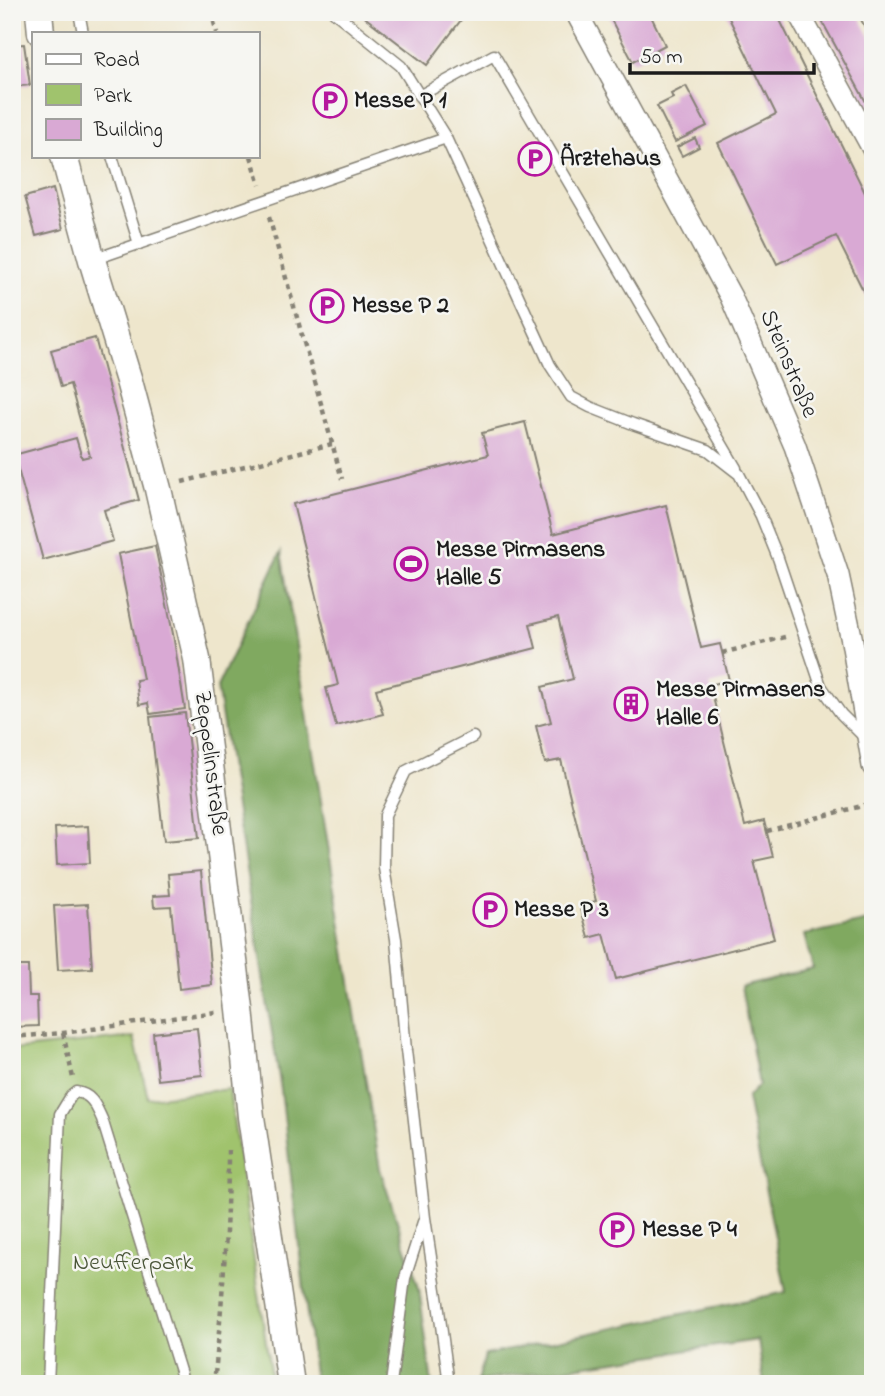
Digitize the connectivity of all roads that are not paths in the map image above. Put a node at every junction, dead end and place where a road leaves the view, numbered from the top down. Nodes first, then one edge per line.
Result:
1 (39, 12) edge
2 (79, 12) edge
3 (334, 12) edge
4 (576, 12) edge
5 (798, 12) edge
6 (41, 32) edge
7 (83, 32) edge
8 (419, 96) junction
9 (446, 138) junction
10 (873, 149) edge
11 (65, 158) edge
12 (113, 158) edge
13 (139, 244) junction
14 (92, 260) junction
15 (739, 474) junction
16 (473, 737) dead end
17 (868, 740) junction
18 (873, 766) edge
19 (425, 1219) junction
20 (48, 1384) edge
21 (184, 1384) edge
22 (291, 1384) edge
23 (391, 1384) edge
24 (449, 1384) edge

1 - 6 street
2 - 7 lane
3 - 8 lane
4 - 17 street, Steinstraße
5 - 10 street
8 - 9 lane
8 - 15 lane
9 - 13 lane
9 - 15 lane
11 - 14 street, Zeppelinstraße
12 - 13 lane
13 - 14 lane
14 - 22 street, Zeppelinstraße
15 - 17 lane
16 - 19 lane
17 - 18 street, Steinstraße
19 - 23 lane
19 - 24 lane
20 - 21 lane

